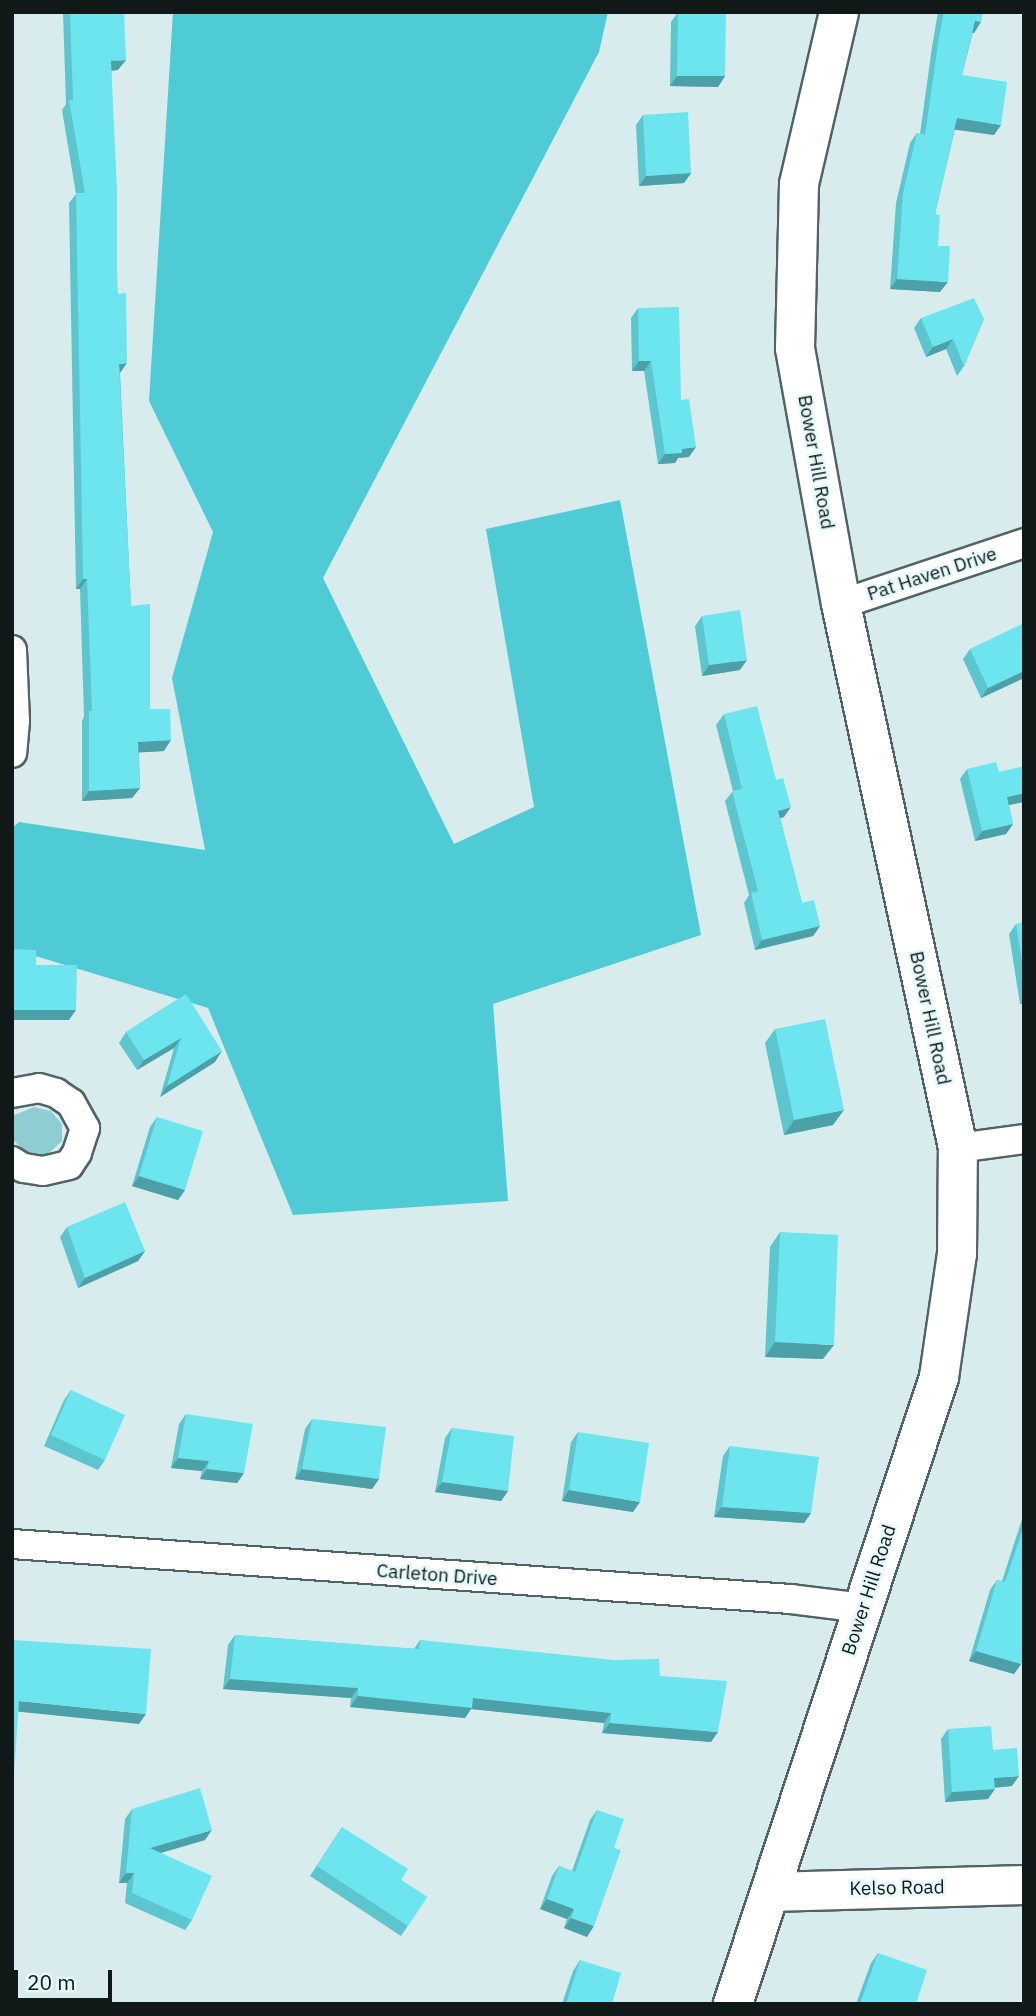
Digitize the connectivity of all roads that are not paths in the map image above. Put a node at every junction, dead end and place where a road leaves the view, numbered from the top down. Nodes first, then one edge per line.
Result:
1 (839, 12) edge
2 (1024, 543) edge
3 (841, 604) junction
4 (12, 650) edge
5 (12, 753) edge
6 (12, 1093) edge
7 (1024, 1139) edge
8 (958, 1149) junction
9 (12, 1161) edge
10 (13, 1545) edge
11 (863, 1608) junction
12 (1024, 1885) edge
13 (771, 1892) junction
14 (733, 2004) edge

1 - 3 main road, Bower Hill Road
2 - 3 street, Pat Haven Drive
3 - 8 main road, Bower Hill Road
4 - 5 street
6 - 9 street
7 - 8 street
8 - 11 main road, Bower Hill Road
10 - 11 street, Carleton Drive
11 - 13 main road, Bower Hill Road
12 - 13 main road, Kelso Road
13 - 14 main road, Bower Hill Road

